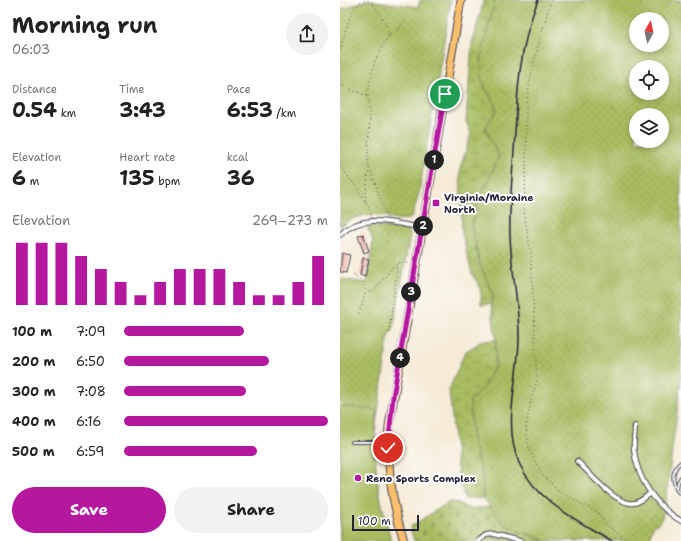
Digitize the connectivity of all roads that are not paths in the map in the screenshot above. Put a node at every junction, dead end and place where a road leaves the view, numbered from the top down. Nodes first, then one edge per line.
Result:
1 (461, 0) edge
2 (422, 228) junction
3 (340, 235) edge
4 (635, 426) dead end
5 (352, 442) dead end
6 (388, 442) junction
7 (577, 461) dead end
8 (681, 462) edge
9 (681, 477) edge
10 (650, 494) junction
11 (680, 494) edge
12 (681, 521) edge
13 (404, 541) edge
14 (478, 541) edge
15 (520, 541) edge

1 - 2 main road
2 - 3 street
2 - 6 main road
4 - 10 street
5 - 6 lane
6 - 13 main road
7 - 10 street
8 - 11 lane
9 - 11 lane
10 - 12 street
14 - 15 street

